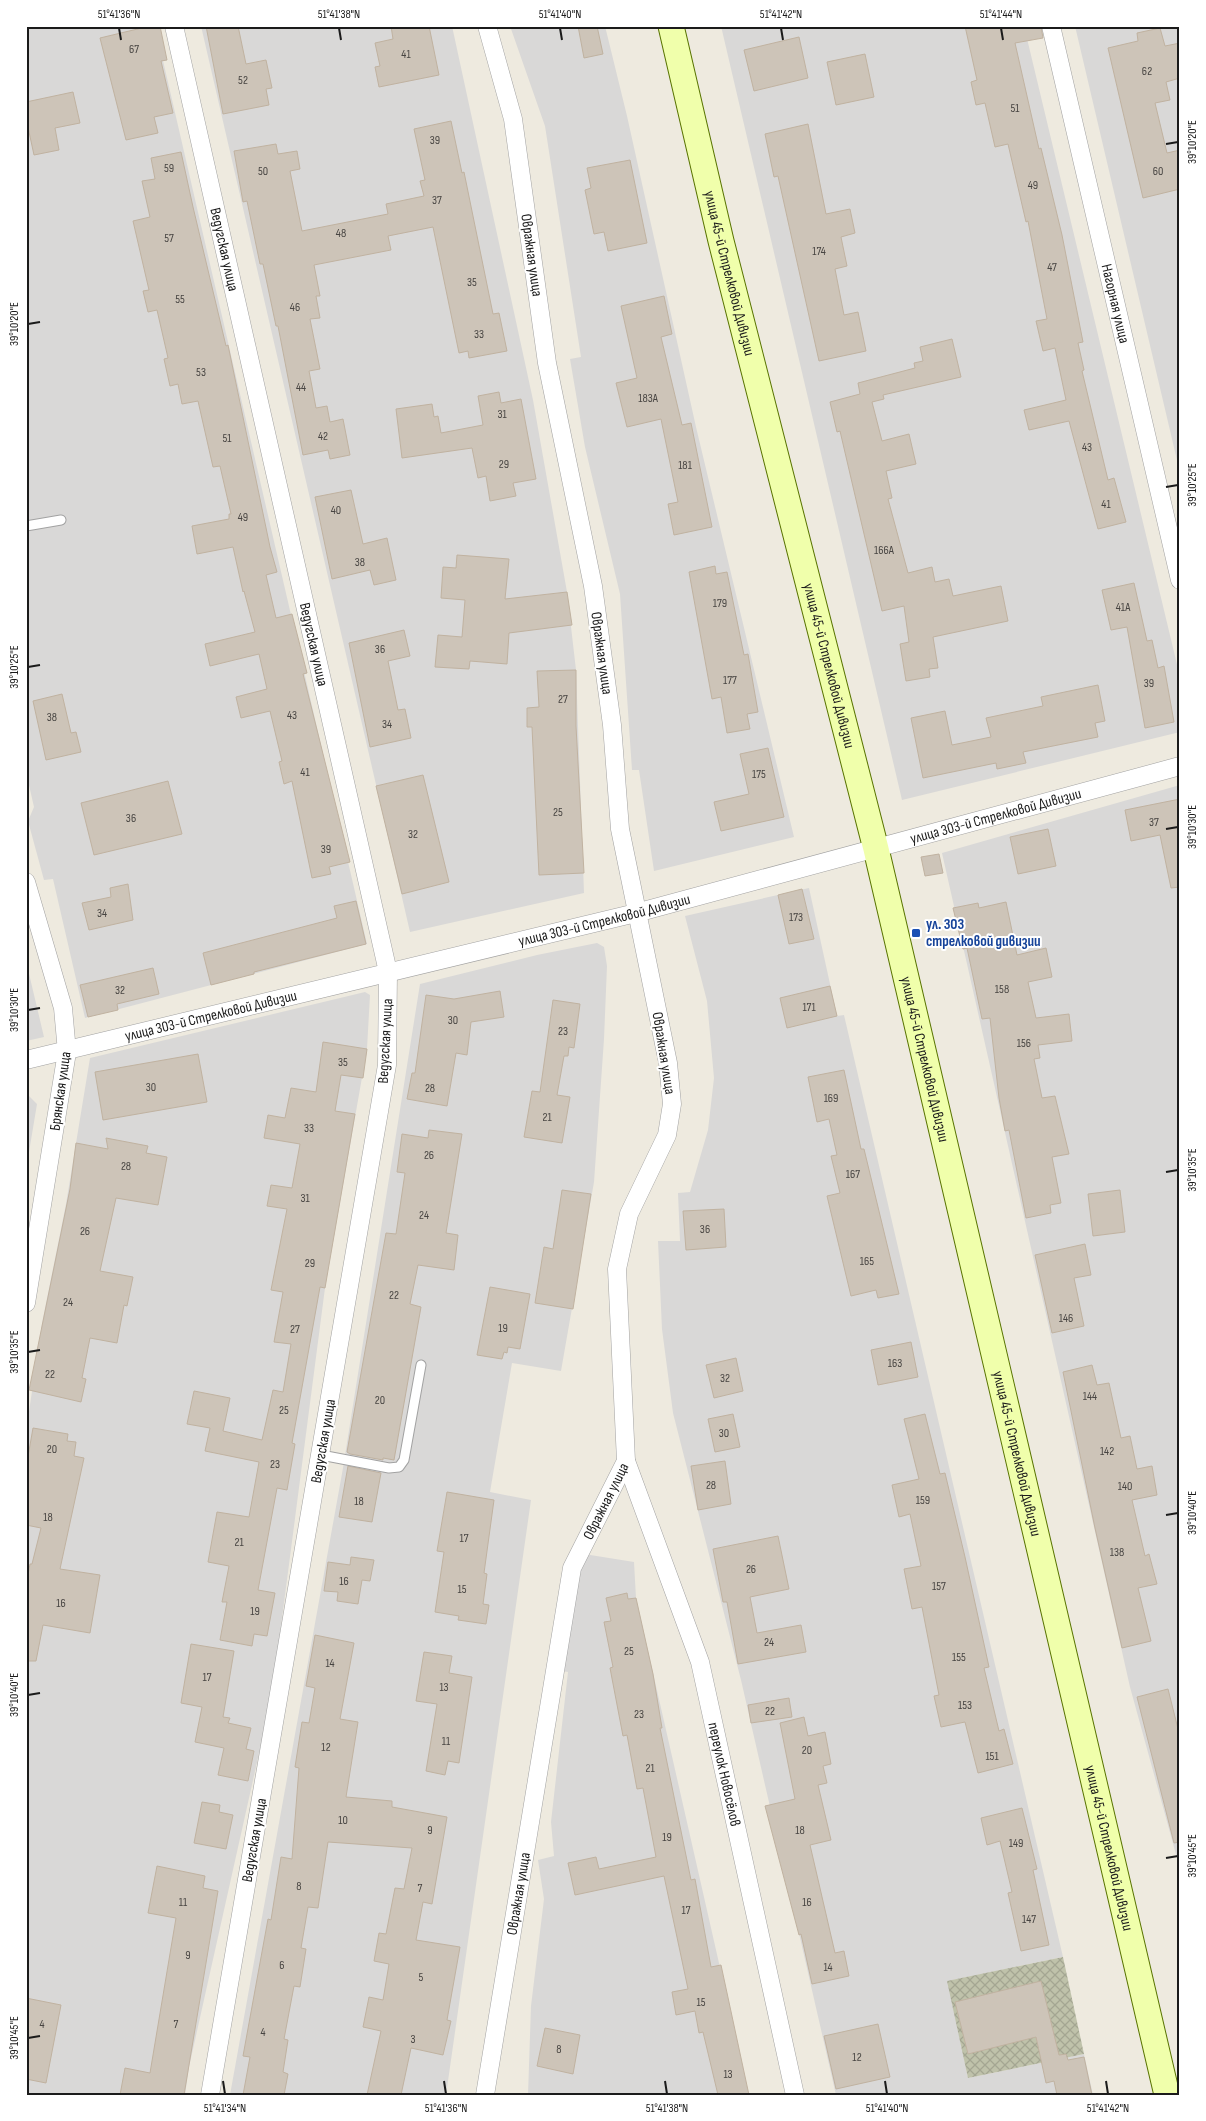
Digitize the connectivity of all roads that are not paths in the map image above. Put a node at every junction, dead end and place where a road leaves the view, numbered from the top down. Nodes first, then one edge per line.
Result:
1 (174, 26) edge
2 (488, 26) edge
3 (671, 26) edge
4 (1051, 26) edge
5 (61, 520) dead end
6 (26, 526) edge
7 (1180, 580) edge
8 (1180, 766) edge
9 (876, 849) junction
10 (26, 882) edge
11 (636, 914) junction
12 (388, 972) junction
13 (67, 1052) junction
14 (26, 1060) edge
15 (26, 1303) edge
16 (421, 1365) dead end
17 (320, 1455) junction
18 (626, 1461) junction
19 (210, 2095) edge
20 (485, 2095) edge
21 (795, 2095) edge
22 (1167, 2095) edge

1 - 12 street, Ведугская улица
2 - 11 street, Овражная улица
3 - 9 main road, улица 45-й Стрелковой Дивизии
4 - 7 street, Нагорная улица
5 - 6 lane
8 - 9 street, улица 303-й Стрелковой Дивизии
9 - 11 street, улица 303-й Стрелковой Дивизии
9 - 22 main road, улица 45-й Стрелковой Дивизии
10 - 13 street, Брянская улица
11 - 12 street, улица 303-й Стрелковой Дивизии
11 - 18 street, Овражная улица
12 - 13 street, улица 303-й Стрелковой Дивизии
12 - 17 street, Ведугская улица
13 - 14 street, улица 303-й Стрелковой Дивизии
13 - 15 street, Брянская улица
16 - 17 lane
17 - 19 street, Ведугская улица
18 - 20 street, Овражная улица
18 - 21 street, переулок Новосёлов

